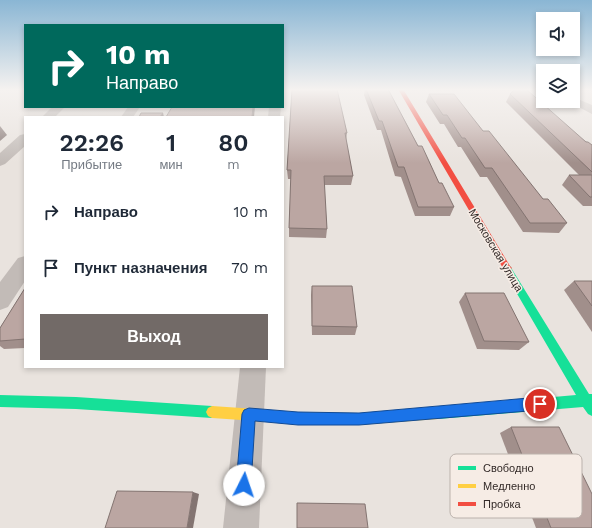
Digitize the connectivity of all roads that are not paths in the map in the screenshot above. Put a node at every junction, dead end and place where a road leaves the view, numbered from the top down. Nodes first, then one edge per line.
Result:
1 (415, 114) edge
2 (24, 139) edge
3 (0, 161) edge
4 (24, 265) edge
5 (0, 300) edge
6 (253, 368) edge
7 (589, 400) edge
8 (0, 401) edge
9 (592, 410) edge
10 (249, 414) junction
11 (241, 528) edge

1 - 7 street, Московская улица
2 - 3 street
4 - 5 street
6 - 10 street
7 - 9 street, Московская улица
7 - 10 street
8 - 10 street
10 - 11 street

